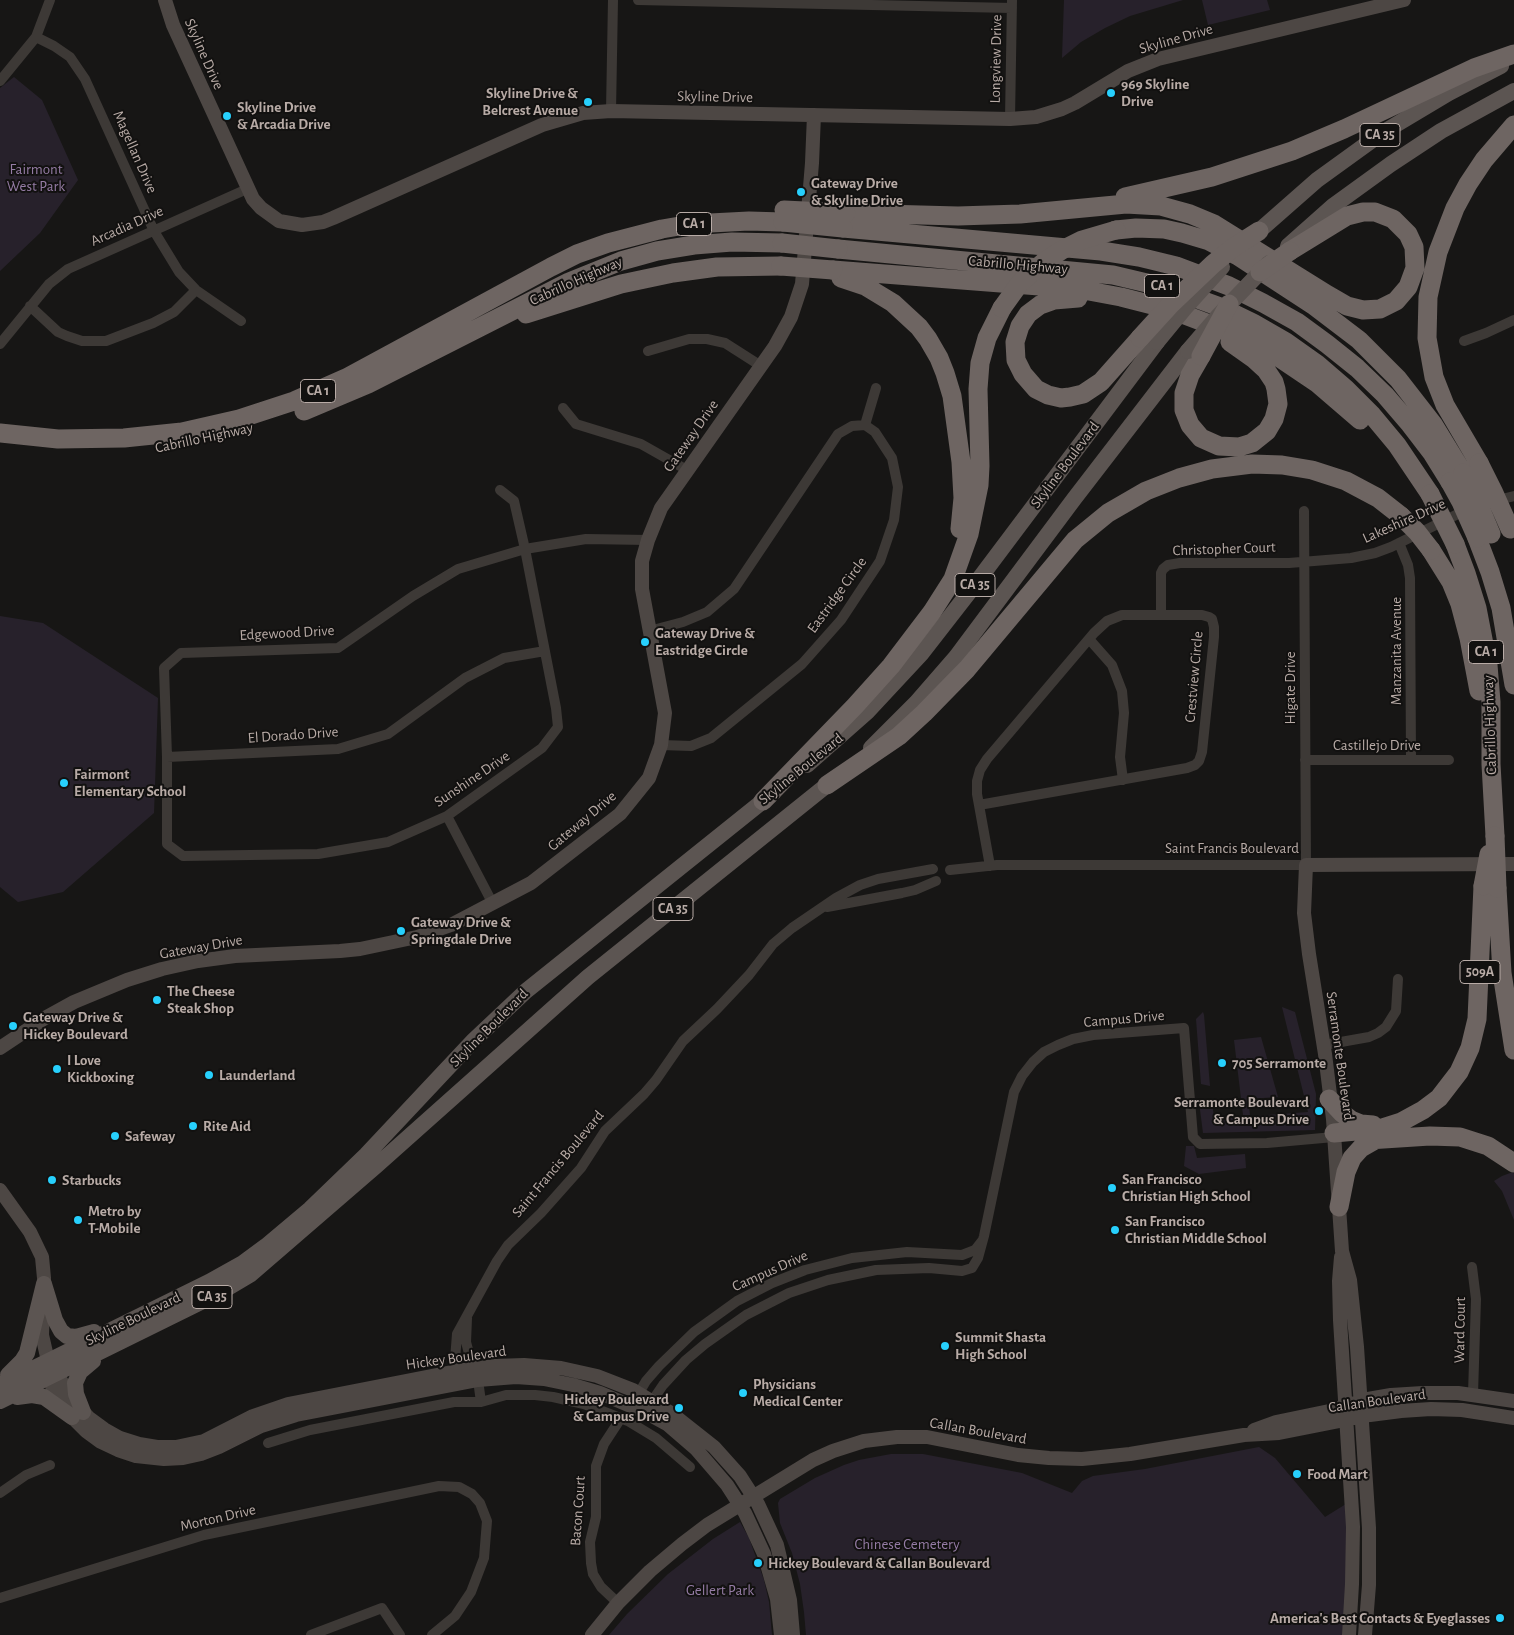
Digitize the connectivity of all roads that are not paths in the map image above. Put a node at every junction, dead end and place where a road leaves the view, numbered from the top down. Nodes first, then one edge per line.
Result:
1 (50, 0) edge
2 (165, 0) edge
3 (613, 0) edge
4 (638, 0) edge
5 (1404, 0) edge
6 (1012, 4) edge
7 (36, 37) junction
8 (1514, 54) edge
9 (1514, 60) edge
10 (0, 81) edge
11 (1514, 91) edge
12 (611, 111) junction
13 (814, 115) junction
14 (1010, 119) junction
15 (1514, 126) edge
16 (247, 189) junction
17 (1047, 211) junction
18 (845, 221) junction
19 (154, 231) junction
20 (1259, 231) joint
21 (1288, 250) junction
22 (1260, 272) joint
23 (833, 273) junction
24 (196, 290) junction
25 (1148, 304) junction
26 (1229, 304) joint
27 (30, 306) junction
28 (1172, 310) junction
29 (1514, 320) edge
30 (241, 321) dead end
31 (479, 326) junction
32 (1148, 340) junction
33 (1464, 341) dead end
34 (0, 344) edge
35 (648, 351) dead end
36 (1195, 354) junction
37 (761, 366) junction
38 (876, 388) dead end
39 (562, 408) dead end
40 (865, 425) junction
41 (0, 433) edge
42 (0, 447) edge
43 (687, 470) junction
44 (1464, 473) junction
45 (1419, 476) junction
46 (500, 490) dead end
47 (1514, 496) edge
48 (1304, 511) dead end
49 (1512, 535) edge
50 (648, 540) junction
51 (1399, 543) junction
52 (525, 549) junction
53 (1304, 562) junction
54 (1161, 615) junction
55 (927, 619) junction
56 (649, 631) junction
57 (1089, 638) junction
58 (545, 651) junction
59 (1514, 685) edge
60 (661, 746) junction
61 (167, 757) junction
62 (1305, 760) junction
63 (1411, 760) junction
64 (1449, 760) dead end
65 (1491, 764) junction
66 (1123, 780) junction
67 (827, 785) junction
68 (763, 801) junction
69 (979, 805) junction
70 (447, 816) junction
71 (1495, 836) joint
72 (183, 856) joint
73 (1514, 864) edge
74 (1306, 865) junction
75 (990, 866) junction
76 (933, 869) dead end
77 (950, 870) dead end
78 (936, 881) dead end
79 (1490, 887) junction
80 (493, 904) junction
81 (813, 914) junction
82 (1398, 979) dead end
83 (1324, 1045) junction
84 (0, 1048) edge
85 (1514, 1050) edge
86 (1330, 1099) junction
87 (1411, 1117) junction
88 (1334, 1137) junction
89 (1375, 1140) junction
90 (1514, 1163) edge
91 (0, 1190) edge
92 (1339, 1207) junction
93 (984, 1236) junction
94 (1342, 1252) junction
95 (1472, 1267) dead end
96 (44, 1284) junction
97 (467, 1318) junction
98 (120, 1325) junction
99 (108, 1348) junction
100 (51, 1370) junction
101 (457, 1371) junction
102 (476, 1374) junction
103 (0, 1383) edge
104 (639, 1393) junction
105 (1473, 1394) junction
106 (0, 1401) edge
107 (1361, 1401) junction
108 (1514, 1401) edge
109 (481, 1402) junction
110 (632, 1406) junction
111 (649, 1407) junction
112 (1346, 1413) junction
113 (78, 1415) junction
114 (1362, 1416) junction
115 (621, 1418) junction
116 (1514, 1418) edge
117 (268, 1443) dead end
118 (50, 1465) dead end
119 (690, 1467) dead end
120 (0, 1493) edge
121 (754, 1496) junction
122 (740, 1504) junction
123 (0, 1598) edge
124 (618, 1603) junction
125 (311, 1635) edge
126 (400, 1635) edge
127 (432, 1635) edge
128 (592, 1635) edge
129 (781, 1635) edge
130 (793, 1635) edge
131 (1349, 1635) edge
132 (1365, 1635) edge

1 - 7 street
2 - 16 street, Skyline Drive
3 - 12 street
4 - 6 street
5 - 14 street, Skyline Drive
6 - 14 street, Longview Drive
7 - 10 street
7 - 19 street, Magellan Drive
8 - 17 highway
9 - 20 main road, CA 35
11 - 21 main road, CA 35
12 - 13 street, Skyline Drive
12 - 16 street, Skyline Drive
13 - 14 street, Skyline Drive
13 - 37 street, Gateway Drive
15 - 44 highway
16 - 19 street, Arcadia Drive
17 - 18 highway
17 - 21 highway
18 - 41 highway, Cabrillo Highway / CA 1, bridge
18 - 44 highway, Cabrillo Highway / CA 1
19 - 24 street, Magellan Drive
19 - 27 street, Arcadia Drive
20 - 32 highway, bridge
21 - 22 highway, bridge
22 - 26 main road, bridge
23 - 25 highway
23 - 31 highway, bridge
23 - 55 highway
24 - 27 street
24 - 30 street, Magellan Drive
25 - 28 highway
25 - 32 highway
26 - 36 highway, bridge
27 - 34 street, Arcadia Drive
28 - 36 highway
28 - 45 highway
29 - 33 street
31 - 42 highway, Cabrillo Highway / CA 1
31 - 45 highway, Cabrillo Highway / CA 1, bridge
32 - 68 main road, Skyline Boulevard / CA 35
35 - 37 street
36 - 67 main road, Skyline Boulevard / CA 35
37 - 43 street, Gateway Drive
38 - 40 street
39 - 43 street
40 - 56 street
40 - 60 street, Eastridge Circle
43 - 50 street, Gateway Drive
44 - 49 highway, bridge
44 - 55 highway, bridge
44 - 59 highway, Cabrillo Highway / CA 1, bridge
45 - 65 highway, Cabrillo Highway / CA 1, bridge
46 - 52 street, Sunshine Drive
47 - 51 street, Lakeshire Drive
48 - 53 street, Higate Drive
50 - 52 street, Edgewood Drive
50 - 56 street, Gateway Drive
51 - 53 street, Lakeshire Drive
51 - 63 street, Manzanita Avenue
52 - 58 street, Sunshine Drive
52 - 61 street, Edgewood Drive
53 - 54 street, Christopher Court
53 - 62 street, Higate Drive
54 - 57 street, Crestview Circle
54 - 66 street, Crestview Circle
55 - 68 highway
56 - 60 street, Gateway Drive
57 - 66 street
57 - 69 street, Crestview Circle
58 - 61 street, El Dorado Drive
58 - 70 street, Sunshine Drive
60 - 80 street, Gateway Drive
61 - 72 street, Edgewood Drive
62 - 63 street, Castillejo Drive
62 - 74 street, Higate Drive
63 - 64 street, Castillejo Drive
65 - 67 highway, bridge
65 - 71 highway, Cabrillo Highway / CA 1
66 - 69 street, Crestview Circle
67 - 99 main road, Skyline Boulevard / CA 35
68 - 98 main road, Skyline Boulevard / CA 35
69 - 75 street, Crestview Circle
70 - 72 street, Sunshine Drive
70 - 80 street
71 - 79 highway, 509A, bridge
73 - 74 street, Saint Francis Boulevard
74 - 75 street, Saint Francis Boulevard
74 - 83 street, Serramonte Boulevard
75 - 77 street, Saint Francis Boulevard
76 - 81 street, Saint Francis Boulevard
78 - 81 street, Saint Francis Boulevard
79 - 85 highway
79 - 87 highway, 509A
80 - 84 street, Gateway Drive
81 - 97 street, Saint Francis Boulevard
82 - 83 street
83 - 86 street, Serramonte Boulevard
86 - 87 highway, 509A
86 - 88 street, Serramonte Boulevard
87 - 88 highway, 509A
88 - 89 highway
88 - 92 street, Serramonte Boulevard
88 - 93 street, Campus Drive
89 - 90 highway
89 - 92 highway
91 - 96 street, Hickey Boulevard
92 - 94 street, Serramonte Boulevard
93 - 104 street, Campus Drive
93 - 111 street, Campus Drive
94 - 107 street, Serramonte Boulevard
94 - 112 street, Serramonte Boulevard
95 - 105 street, Ward Court
96 - 98 main road
96 - 100 street, Hickey Boulevard
96 - 103 main road
97 - 101 street, Saint Francis Boulevard
97 - 102 street, Saint Francis Boulevard
98 - 100 main road, Skyline Boulevard / CA 35
99 - 100 main road, Skyline Boulevard / CA 35
99 - 113 main road
100 - 103 main road, Skyline Boulevard / CA 35
100 - 106 main road, Skyline Boulevard / CA 35
100 - 113 street, Hickey Boulevard
101 - 102 street, Hickey Boulevard
101 - 113 street, Hickey Boulevard
102 - 104 street, Hickey Boulevard
102 - 109 street, Saint Francis Boulevard
102 - 110 street, Hickey Boulevard
102 - 113 street, Hickey Boulevard
104 - 110 street, Campus Drive
104 - 111 street, Hickey Boulevard
105 - 107 street, Callan Boulevard
105 - 108 street, Callan Boulevard
106 - 113 main road
107 - 112 street, Callan Boulevard
107 - 114 street, Serramonte Boulevard
109 - 115 street
109 - 117 street
110 - 111 street, Hickey Boulevard
111 - 121 street, Hickey Boulevard
111 - 122 street, Hickey Boulevard
112 - 114 street, Callan Boulevard
112 - 121 street, Callan Boulevard
112 - 131 street, Serramonte Boulevard
114 - 116 street, Callan Boulevard
114 - 132 street, Serramonte Boulevard
115 - 119 street
115 - 124 street, Bacon Court
118 - 120 street
121 - 122 street, Callan Boulevard
121 - 130 street, Hickey Boulevard
122 - 124 street, Callan Boulevard
122 - 129 street, Hickey Boulevard
123 - 127 street, Morton Drive
124 - 128 street, Callan Boulevard
125 - 126 street

